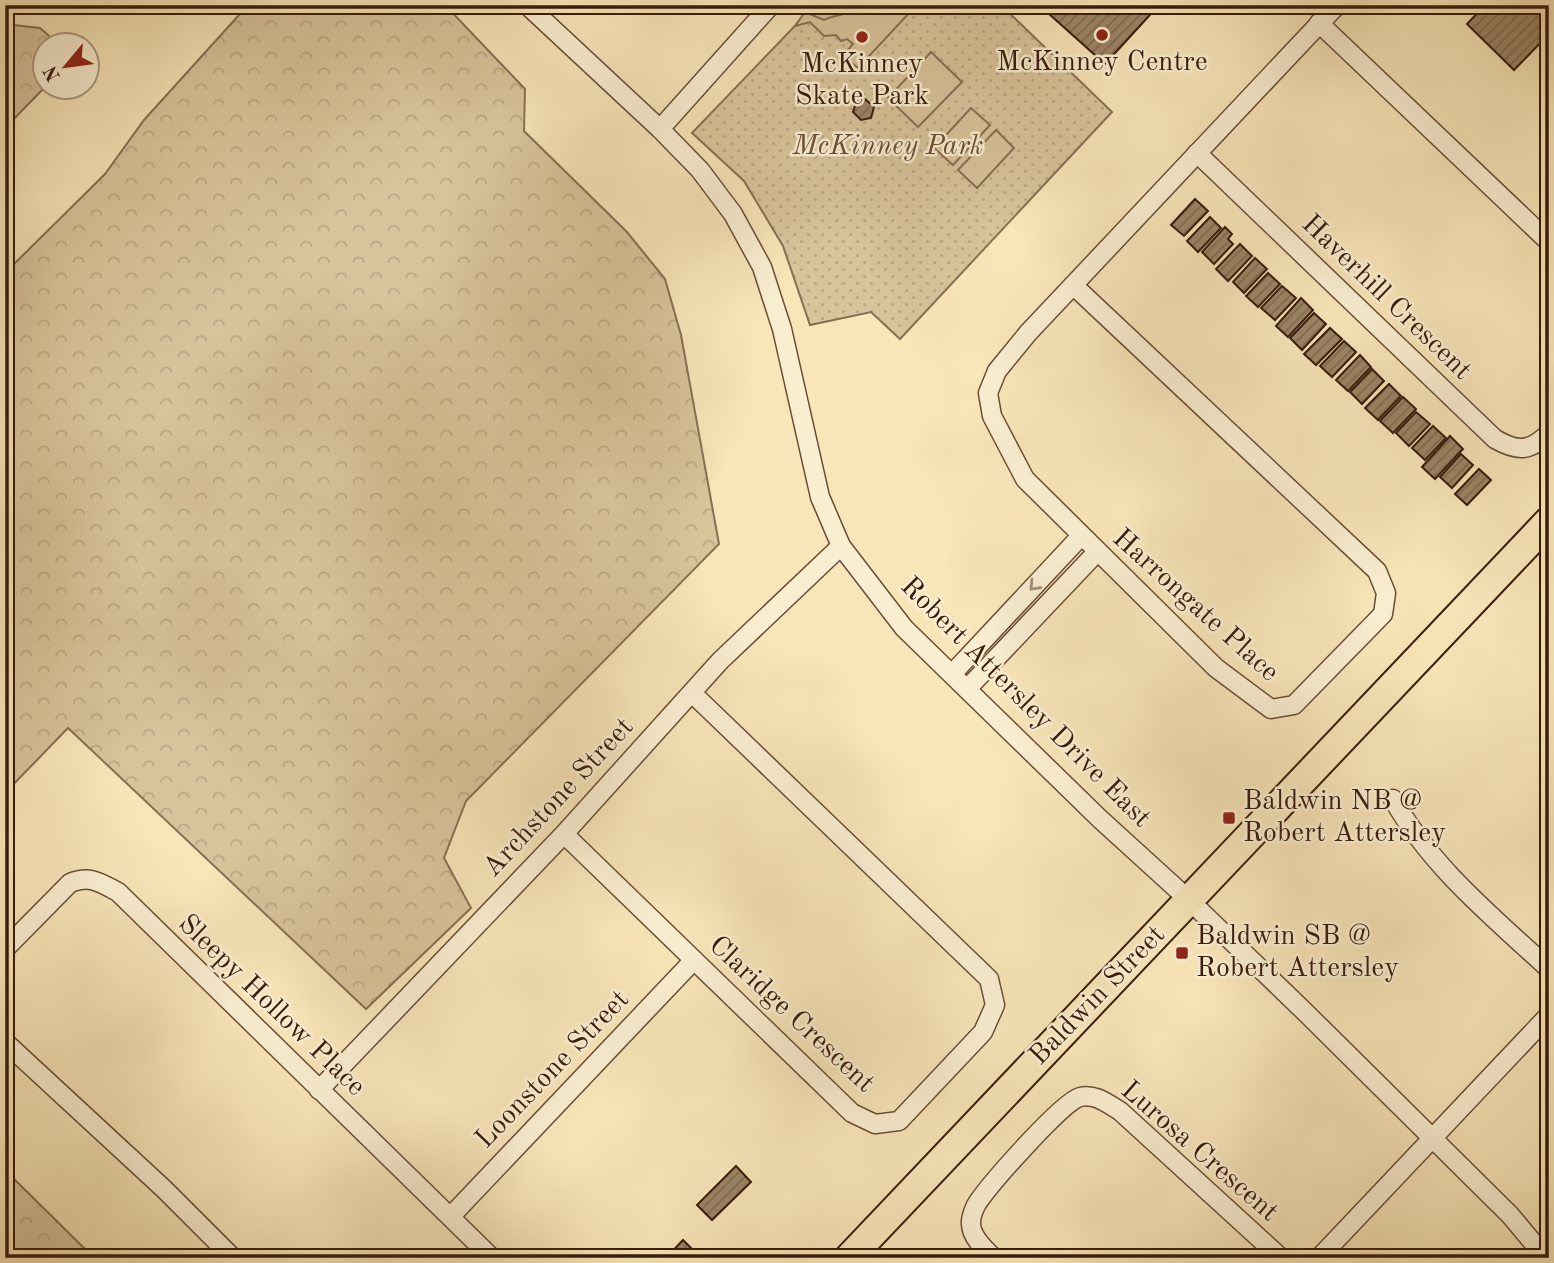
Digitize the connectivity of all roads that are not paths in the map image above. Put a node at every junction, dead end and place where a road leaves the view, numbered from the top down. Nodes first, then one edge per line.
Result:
1 (527, 5) edge
2 (771, 5) edge
3 (1337, 5) edge
4 (1319, 23) junction
5 (660, 129) junction
6 (1198, 153) junction
7 (1549, 242) edge
8 (1073, 285) junction
9 (1549, 433) edge
10 (1549, 521) edge
11 (1081, 536) junction
12 (841, 545) junction
13 (1097, 552) junction
14 (952, 674) junction
15 (967, 689) junction
16 (692, 694) junction
17 (1393, 799) dead end
18 (564, 834) junction
19 (1189, 900) junction
20 (5, 950) edge
21 (694, 960) junction
22 (1549, 969) edge
23 (1549, 1015) edge
24 (5, 1041) edge
25 (319, 1090) junction
26 (1432, 1140) junction
27 (451, 1216) junction
28 (233, 1258) edge
29 (492, 1258) edge
30 (849, 1258) edge
31 (994, 1258) edge
32 (1281, 1258) edge
33 (1319, 1258) edge
34 (1546, 1258) edge

1 - 5 street, Robert Attersley Drive East
2 - 5 street
3 - 4 street, Harrongate Place
4 - 6 street, Harrongate Place
4 - 7 street
5 - 12 street, Robert Attersley Drive East
6 - 8 street, Harrongate Place
6 - 9 street, Haverhill Crescent
8 - 11 street, Harrongate Place
8 - 13 street, Harrongate Place
10 - 19 main road, Baldwin Street
11 - 13 street, Harrongate Place
11 -> 14 street
12 - 14 street, Robert Attersley Drive East
12 - 16 street, Archstone Street
13 - 15 street
14 - 15 street, Robert Attersley Drive East
15 - 19 street, Robert Attersley Drive East
16 - 18 street, Archstone Street
16 - 21 street, Claridge Crescent
17 - 22 street
18 - 21 street, Claridge Crescent
18 - 25 street, Archstone Street
19 - 26 street, Robert Attersley Drive East
19 - 30 main road, Baldwin Street
20 - 25 street, Sleepy Hollow Place
21 - 27 street, Loonstone Street
23 - 26 street
24 - 28 street
25 - 27 street, Sleepy Hollow Place
26 - 33 street
26 - 34 street, Robert Attersley Drive East
27 - 29 street, Sleepy Hollow Place
31 - 32 street, Lurosa Crescent

